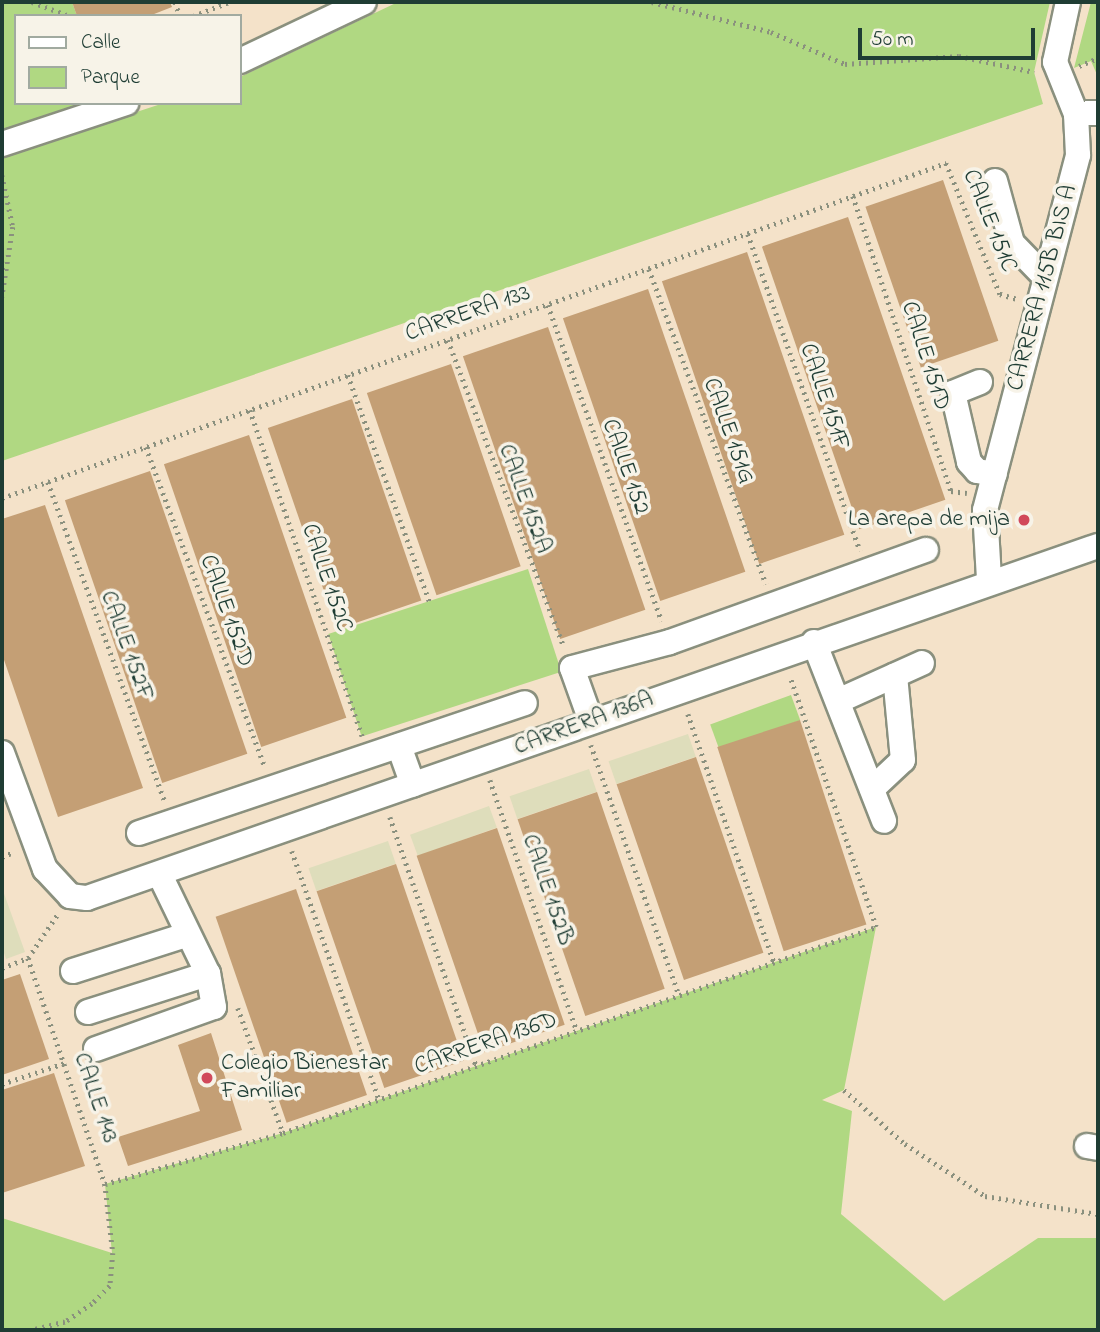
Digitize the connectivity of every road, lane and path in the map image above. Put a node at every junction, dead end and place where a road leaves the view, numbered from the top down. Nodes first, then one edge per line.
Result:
1 (32, 2) edge
2 (229, 2) edge
3 (364, 2) edge
4 (652, 2) edge
5 (1068, 2) edge
6 (65, 14) edge
7 (198, 14) edge
8 (242, 60) edge
9 (1057, 76) junction
10 (120, 105) edge
11 (1087, 113) edge
12 (2, 144) edge
13 (946, 163) joint
14 (2, 175) edge
15 (995, 181) dead end
16 (853, 197) junction
17 (748, 234) junction
18 (649, 269) junction
19 (1045, 277) junction
20 (2, 297) edge
21 (1039, 304) junction
22 (548, 305) junction
23 (448, 340) junction
24 (348, 375) junction
25 (980, 382) dead end
26 (250, 410) junction
27 (146, 447) junction
28 (48, 482) junction
29 (992, 485) junction
30 (2, 498) edge
31 (1098, 546) edge
32 (926, 550) dead end
33 (867, 572) junction
34 (989, 579) junction
35 (430, 603) dead end
36 (774, 605) junction
37 (670, 642) junction
38 (814, 642) junction
39 (782, 653) junction
40 (922, 663) dead end
41 (572, 668) junction
42 (895, 676) junction
43 (680, 690) junction
44 (838, 701) junction
45 (525, 703) dead end
46 (587, 723) junction
47 (399, 746) junction
48 (2, 753) edge
49 (369, 757) junction
50 (483, 760) junction
51 (414, 785) junction
52 (272, 788) junction
53 (872, 789) junction
54 (383, 796) junction
55 (172, 821) junction
56 (884, 821) dead end
57 (285, 831) junction
58 (139, 833) dead end
59 (160, 875) junction
60 (69, 897) junction
61 (187, 935) junction
62 (28, 958) junction
63 (774, 962) junction
64 (2, 968) edge
65 (73, 971) dead end
66 (208, 974) junction
67 (679, 995) junction
68 (88, 1012) dead end
69 (577, 1031) junction
70 (96, 1049) dead end
71 (65, 1063) junction
72 (476, 1066) junction
73 (2, 1084) edge
74 (844, 1090) dead end
75 (379, 1100) junction
76 (106, 1184) junction
77 (1098, 1214) edge
78 (34, 1330) edge

1 - 6 path
2 - 7 path
3 - 8 street
4 - 9 path
5 - 9 street, CARRERA 115B BIS A
9 - 11 street, CARRERA 115B BIS A
10 - 12 street
11 - 19 street, CARRERA 115B BIS A
13 - 16 path, CARRERA 133
13 - 21 path, CALLE 151C
14 - 20 path
15 - 19 street
16 - 17 path, CARRERA 133
16 - 29 path, CALLE 151D
17 - 18 path, CARRERA 133
17 - 33 path, CALLE 151F
18 - 22 path, CARRERA 133
18 - 36 path, CALLE 151G
19 - 21 street, CARRERA 115B BIS A
21 - 29 street, CARRERA 115B BIS A
22 - 23 path, CARRERA 133
22 - 37 path, CALLE 152
23 - 24 path, CARRERA 133
23 - 41 path, CALLE 152A
24 - 26 path, CARRERA 133
24 - 35 path
25 - 29 street
26 - 27 path, CARRERA 133
26 - 49 path, CALLE 152C
27 - 28 path, CARRERA 133
27 - 52 path, CALLE 152D
28 - 30 path, CARRERA 133
28 - 55 path, CALLE 152F
29 - 34 street, CARRERA 115B BIS A
31 - 34 street, CARRERA 136A
32 - 33 street
33 - 36 street
34 - 38 street, CARRERA 136A
36 - 37 street
37 - 41 street
38 - 39 street, CARRERA 136A
38 - 44 street
39 - 43 street, CARRERA 136A
39 - 63 path, CARRERA 136D
40 - 42 street
41 - 46 street
42 - 44 street
42 - 53 street
43 - 46 street, CARRERA 136A
43 - 63 path
44 - 53 street
45 - 47 street
46 - 50 street, CARRERA 136A
46 - 67 path
47 - 49 street
47 - 51 street
48 - 60 street
49 - 52 street
50 - 51 street, CARRERA 136A
50 - 69 path, CALLE 152B
51 - 54 street, CARRERA 136A
52 - 55 street
53 - 56 street
54 - 57 street, CARRERA 136A
54 - 72 path
55 - 58 street
57 - 59 street, CARRERA 136A
57 - 75 path
59 - 60 street, CARRERA 136A
59 - 61 street
60 - 62 path
61 - 65 street
61 - 66 street
62 - 64 path
62 - 71 path, CALLE 143
63 - 67 path, CARRERA 136D
66 - 68 street
66 - 70 street
67 - 69 path, CARRERA 136D
69 - 72 path, CARRERA 136D
71 - 73 path
71 - 76 path, CALLE 143
72 - 75 path, CARRERA 136D
74 - 77 path
75 - 76 path, CARRERA 136D
76 - 78 path, CALLE 143

